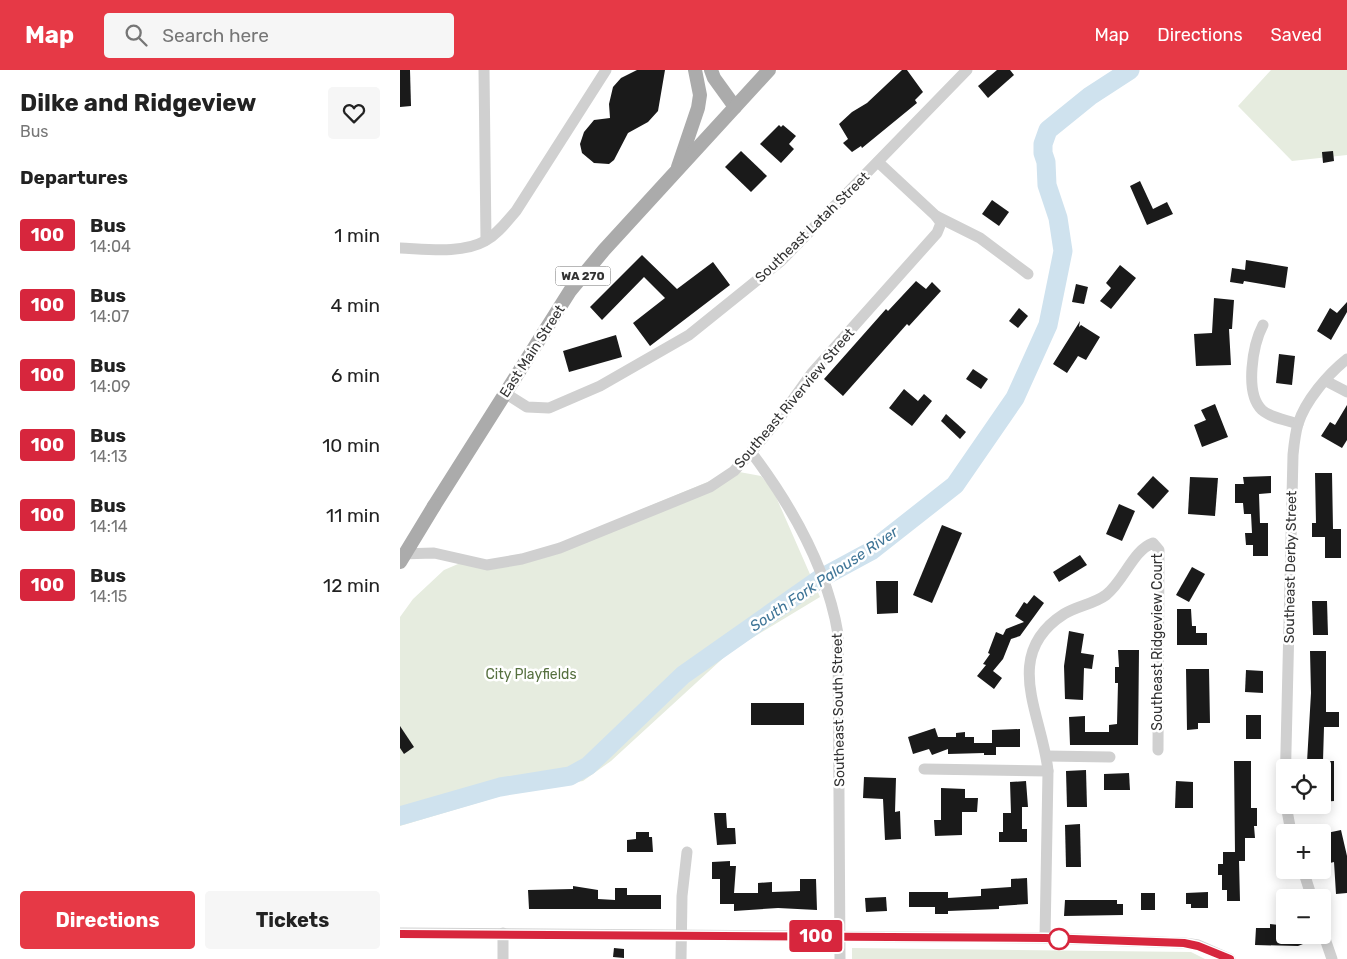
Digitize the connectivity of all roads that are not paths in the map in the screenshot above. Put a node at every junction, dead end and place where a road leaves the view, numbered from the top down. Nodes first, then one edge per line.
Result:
1 (484, 70) edge
2 (606, 70) edge
3 (695, 70) edge
4 (711, 70) edge
5 (769, 70) edge
6 (967, 70) edge
7 (734, 107) junction
8 (878, 162) junction
9 (676, 172) junction
10 (936, 216) junction
11 (486, 240) junction
12 (400, 248) edge
13 (1028, 274) dead end
14 (1263, 325) dead end
15 (1347, 359) edge
16 (1326, 381) junction
17 (504, 392) junction
18 (1347, 392) edge
19 (1298, 424) junction
20 (751, 452) junction
21 (400, 554) edge
22 (400, 562) edge
23 (1158, 750) dead end
24 (1047, 756) junction
25 (1110, 757) dead end
26 (1286, 759) edge
27 (924, 769) dead end
28 (1048, 771) junction
29 (687, 852) dead end
30 (400, 934) edge
31 (503, 934) junction
32 (681, 934) junction
33 (841, 936) junction
34 (1045, 938) junction
35 (1327, 944) edge
36 (503, 959) edge
37 (681, 959) edge
38 (840, 959) edge
39 (1230, 959) edge
40 (1332, 959) edge

1 - 11 street
2 - 11 street
3 - 9 main road
4 - 7 main road
5 - 7 main road, East Main Street / WA 270
6 - 8 street, Southeast Latah Street
7 - 9 main road, East Main Street / WA 270
8 - 10 street
8 - 17 street, Southeast Latah Street
9 - 17 main road, East Main Street / WA 270
10 - 13 street
10 - 20 street, Southeast Riverview Street
11 - 12 street
14 - 19 street
15 - 16 street, Southeast Derby Street
16 - 18 street
16 - 19 street, Southeast Derby Street
17 - 22 main road, East Main Street / WA 270, bridge
19 - 26 street, Southeast Derby Street
20 - 21 street, Southeast Riverview Street
20 - 33 street, Southeast South Street
23 - 24 street, Southeast Ridgeview Court
24 - 25 street
24 - 28 street, Southeast Ridgeview Court
27 - 28 street
28 - 34 street, Southeast Ridgeview Court
29 - 32 street
30 - 31 street
31 - 32 street
31 - 36 street
32 - 33 street
32 - 37 street
33 - 34 street
33 - 38 street, Southeast South Street
34 - 39 street
35 - 40 street

